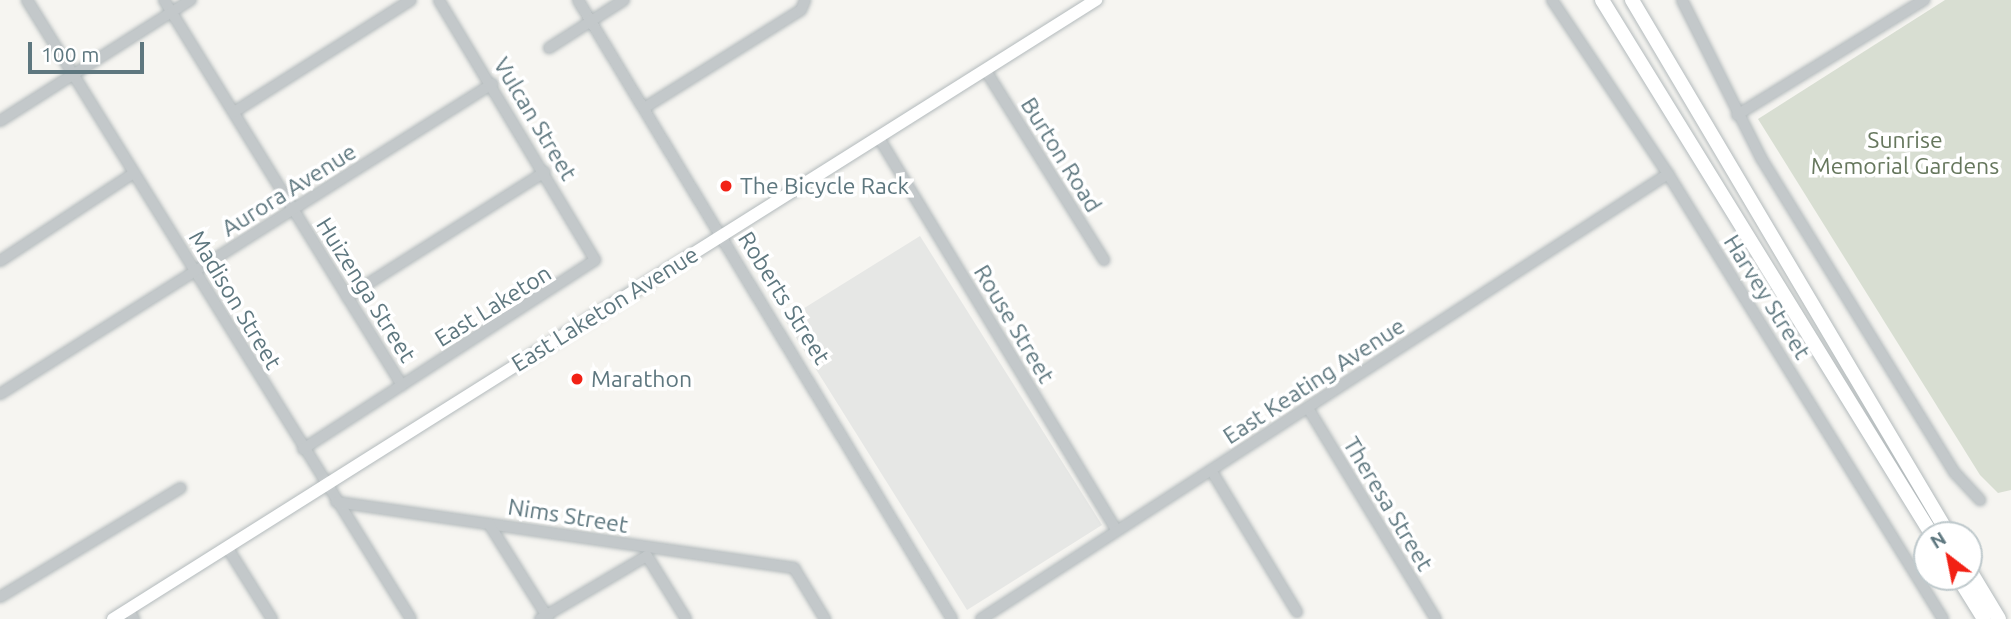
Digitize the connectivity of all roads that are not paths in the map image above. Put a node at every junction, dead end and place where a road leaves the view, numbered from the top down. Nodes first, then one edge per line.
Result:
1 (27, 0) edge
2 (164, 0) edge
3 (191, 0) edge
4 (411, 0) edge
5 (439, 0) edge
6 (578, 0) edge
7 (624, 0) edge
8 (805, 0) edge
9 (1096, 0) edge
10 (1552, 0) edge
11 (1595, 0) edge
12 (1602, 0) edge
13 (1632, 0) edge
14 (1639, 0) edge
15 (1682, 0) edge
16 (1924, 0) edge
17 (172, 12) junction
18 (591, 21) junction
19 (1618, 27) junction
20 (548, 48) dead end
21 (1666, 57) junction
22 (986, 71) junction
23 (73, 75) junction
24 (492, 85) junction
25 (644, 108) junction
26 (233, 112) junction
27 (1738, 115) junction
28 (0, 121) edge
29 (879, 138) junction
30 (545, 172) junction
31 (134, 173) junction
32 (1668, 174) junction
33 (293, 210) junction
34 (722, 236) junction
35 (595, 260) joint
36 (1104, 260) dead end
37 (0, 261) edge
38 (195, 272) junction
39 (347, 297) junction
40 (402, 386) junction
41 (0, 394) edge
42 (1308, 408) junction
43 (303, 449) junction
44 (1210, 470) junction
45 (326, 484) junction
46 (181, 488) dead end
47 (1980, 500) dead end
48 (337, 502) junction
49 (1923, 521) edge
50 (1941, 521) edge
51 (489, 524) junction
52 (1117, 531) junction
53 (227, 547) junction
54 (1967, 591) edge
55 (1982, 591) edge
56 (0, 597) edge
57 (1297, 612) dead end
58 (131, 614) edge
59 (545, 618) edge
60 (113, 619) edge
61 (272, 619) edge
62 (411, 619) edge
63 (686, 619) edge
64 (825, 619) edge
65 (952, 619) edge
66 (981, 619) edge
67 (1436, 619) edge
68 (1943, 619) edge
69 (1984, 619) edge
70 (1999, 619) edge

1 - 23 street, Madison Street
2 - 17 street, Huizenga Street
3 - 17 street
4 - 26 street
5 - 24 street, Vulcan Street
6 - 18 street, Roberts Street
7 - 18 street
8 - 25 street
9 - 22 main road, East Laketon Avenue
10 - 32 street, Harvey Street
11 - 19 highway
12 - 19 highway
13 - 21 highway
14 - 21 highway
15 - 27 street
16 - 27 street
17 - 23 street
17 - 26 street, Huizenga Street
18 - 20 street
18 - 25 street, Roberts Street
19 - 49 highway
21 - 50 highway
22 - 29 main road, East Laketon Avenue
22 - 36 street, Burton Road
23 - 28 street
23 - 31 street, Madison Street
24 - 30 street, Vulcan Street
24 - 33 street, Aurora Avenue
25 - 34 street, Roberts Street
26 - 33 street, Huizenga Street
27 - 47 street
29 - 34 main road, East Laketon Avenue
29 - 52 street, Rouse Street
30 - 35 street, Vulcan Street
30 - 39 street
31 - 37 street
31 - 38 street, Madison Street
32 - 42 street, East Keating Avenue
32 - 68 street, Harvey Street
33 - 38 street, Aurora Avenue
33 - 39 street, Huizenga Street
34 - 45 main road, East Laketon Avenue
34 - 65 street, Roberts Street
35 - 40 street, East Laketon
38 - 41 street, Aurora Avenue
38 - 43 street, Madison Street
39 - 40 street, Huizenga Street
40 - 43 street, East Laketon
42 - 44 street, East Keating Avenue
42 - 67 street, Theresa Street
43 - 45 street, Madison Street
44 - 52 street, East Keating Avenue
44 - 57 street
45 - 48 street, Madison Street
45 - 53 main road, East Laketon Avenue
46 - 56 street
48 - 51 street, Nims Street
48 - 62 street, Madison Street
51 - 59 street
51 - 64 street, Nims Street
52 - 66 street, East Keating Avenue
53 - 58 main road, East Laketon Avenue
53 - 61 street
54 - 69 highway
55 - 70 highway
58 - 60 main road, East Laketon Avenue
59 - 63 street

